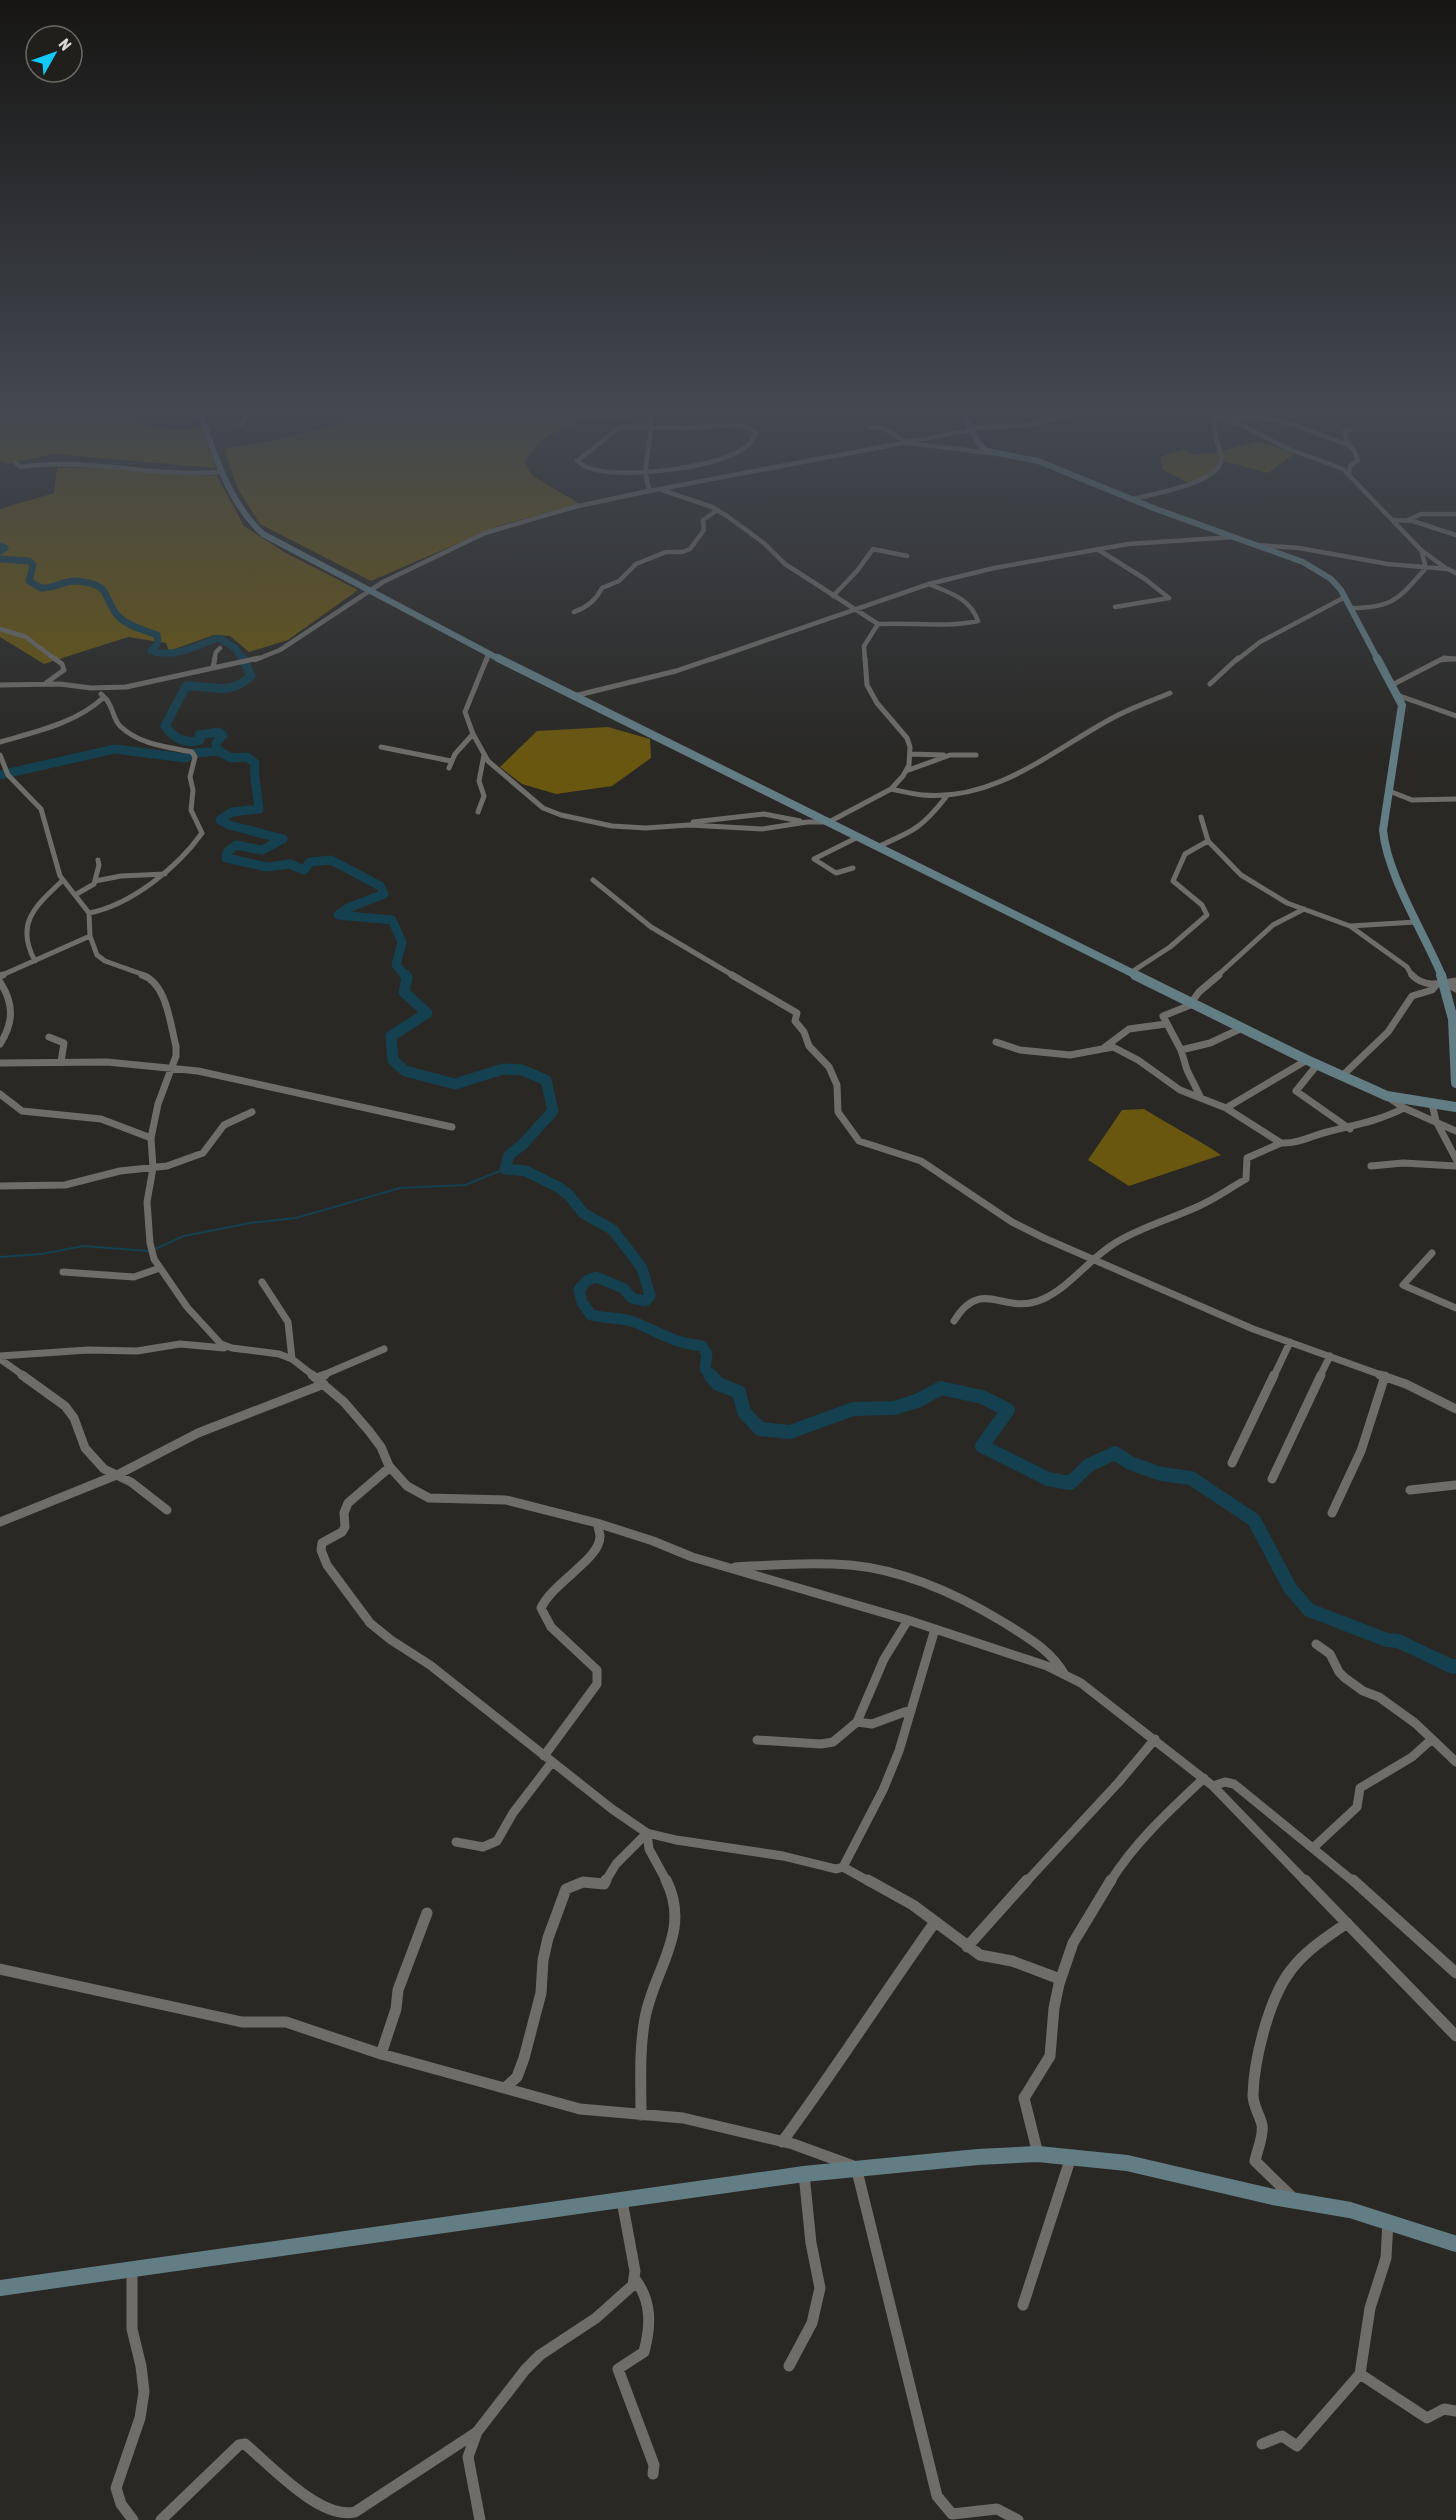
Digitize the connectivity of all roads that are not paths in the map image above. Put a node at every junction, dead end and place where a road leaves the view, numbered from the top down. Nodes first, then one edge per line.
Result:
1 (253, 526) edge
2 (510, 526) edge
3 (704, 526) edge
4 (739, 526) edge
5 (1204, 526) edge
6 (1397, 526) edge
7 (1425, 526) edge
8 (1456, 535) edge
9 (1234, 537) junction
10 (1257, 545) junction
11 (1097, 549) junction
12 (1421, 550) junction
13 (907, 556) dead end
14 (1426, 568) junction
15 (1448, 569) junction
16 (1456, 573) edge
17 (929, 585) junction
18 (370, 591) junction
19 (833, 597) junction
20 (1345, 597) junction
21 (1115, 607) dead end
22 (1351, 608) junction
23 (855, 611) junction
24 (574, 612) dead end
25 (878, 624) junction
26 (0, 629) edge
27 (220, 648) dead end
28 (488, 653) junction
29 (1456, 659) edge
30 (213, 667) junction
31 (45, 684) junction
32 (1210, 684) dead end
33 (0, 685) edge
34 (1392, 685) junction
35 (91, 688) junction
36 (1170, 693) dead end
37 (1397, 695) junction
38 (574, 696) junction
39 (104, 697) junction
40 (1456, 716) edge
41 (473, 734) junction
42 (0, 742) edge
43 (381, 747) dead end
44 (910, 754) junction
45 (950, 755) junction
46 (976, 755) dead end
47 (0, 756) edge
48 (484, 756) junction
49 (451, 761) junction
50 (449, 768) dead end
51 (906, 771) junction
52 (891, 789) junction
53 (1389, 791) junction
54 (946, 797) junction
55 (1456, 799) edge
56 (478, 812) dead end
57 (1201, 817) dead end
58 (807, 822) junction
59 (829, 822) junction
60 (680, 825) junction
61 (858, 837) junction
62 (1209, 841) junction
63 (877, 848) junction
64 (98, 860) dead end
65 (853, 868) dead end
66 (165, 873) junction
67 (63, 880) junction
68 (593, 880) dead end
69 (95, 881) junction
70 (75, 895) junction
71 (1304, 909) junction
72 (89, 913) junction
73 (1416, 922) junction
74 (1350, 926) junction
75 (90, 936) junction
76 (35, 961) junction
77 (1130, 973) junction
78 (0, 976) edge
79 (1456, 981) edge
80 (0, 982) edge
81 (1441, 984) junction
82 (1456, 989) edge
83 (1192, 1003) junction
84 (1166, 1024) junction
85 (1242, 1028) junction
86 (49, 1036) dead end
87 (996, 1042) dead end
88 (0, 1044) edge
89 (1105, 1047) junction
90 (1182, 1050) junction
91 (1307, 1060) junction
92 (61, 1062) junction
93 (0, 1063) edge
94 (1317, 1065) junction
95 (171, 1068) junction
96 (1342, 1076) junction
97 (1456, 1083) edge
98 (0, 1094) edge
99 (1387, 1096) junction
100 (1201, 1098) junction
101 (1432, 1104) junction
102 (1456, 1107) edge
103 (1226, 1108) junction
104 (1404, 1108) junction
105 (252, 1112) dead end
106 (1436, 1121) junction
107 (452, 1127) dead end
108 (1350, 1129) junction
109 (1456, 1131) edge
110 (151, 1137) junction
111 (1281, 1143) junction
112 (1456, 1159) edge
113 (1371, 1166) dead end
114 (1456, 1166) edge
115 (153, 1168) junction
116 (0, 1186) edge
117 (1432, 1253) dead end
118 (1094, 1258) junction
119 (160, 1268) junction
120 (63, 1272) dead end
121 (262, 1282) dead end
122 (1456, 1308) edge
123 (954, 1321) dead end
124 (1290, 1342) junction
125 (231, 1348) junction
126 (384, 1349) dead end
127 (1330, 1356) junction
128 (0, 1358) edge
129 (292, 1359) junction
130 (1385, 1376) junction
131 (320, 1381) junction
132 (1456, 1409) edge
133 (1232, 1463) dead end
134 (390, 1467) junction
135 (119, 1474) junction
136 (1272, 1479) dead end
137 (1456, 1485) edge
138 (1410, 1490) dead end
139 (167, 1510) dead end
140 (1332, 1513) dead end
141 (0, 1522) edge
142 (597, 1523) junction
143 (728, 1567) junction
144 (908, 1620) junction
145 (935, 1629) junction
146 (1316, 1644) dead end
147 (1065, 1675) junction
148 (910, 1710) junction
149 (857, 1722) junction
150 (1155, 1739) junction
151 (1432, 1739) junction
152 (757, 1740) dead end
153 (548, 1759) junction
154 (1456, 1762) edge
155 (1204, 1778) junction
156 (1214, 1786) junction
157 (647, 1833) junction
158 (456, 1842) dead end
159 (1314, 1847) junction
160 (843, 1867) junction
161 (427, 1913) dead end
162 (935, 1922) junction
163 (1347, 1923) junction
164 (967, 1947) junction
165 (2, 1967) edge
166 (1456, 1973) edge
167 (1060, 1979) junction
168 (1456, 2036) edge
169 (381, 2054) junction
170 (506, 2087) junction
171 (641, 2115) junction
172 (782, 2142) junction
173 (1038, 2154) junction
174 (1072, 2156) junction
175 (856, 2167) junction
176 (804, 2174) junction
177 (622, 2201) junction
178 (1296, 2201) junction
179 (1388, 2221) junction
180 (1456, 2244) edge
181 (132, 2269) junction
182 (635, 2279) junction
183 (0, 2288) edge
184 (1023, 2305) dead end
185 (789, 2366) dead end
186 (1360, 2374) junction
187 (1456, 2411) edge
188 (477, 2432) junction
189 (1262, 2444) dead end
190 (653, 2474) dead end
191 (133, 2520) edge
192 (161, 2520) edge
193 (480, 2520) edge
194 (1018, 2520) edge

1 - 18 street
2 - 18 street
3 - 24 street
4 - 19 street
5 - 9 street
6 - 12 street
7 - 8 street
9 - 10 street
9 - 11 street
10 - 14 street
10 - 20 street
11 - 17 street
11 - 21 street
12 - 14 street
12 - 15 street
13 - 19 street
14 - 15 street
14 - 22 street
15 - 16 street
17 - 23 street
17 - 25 street
18 - 28 street
18 - 30 street
19 - 23 street
20 - 22 street
20 - 32 street
22 - 34 street
23 - 25 street
23 - 38 street
25 - 44 street
26 - 31 street
27 - 30 street
28 - 38 street
28 - 41 street
29 - 34 street
30 - 35 street
31 - 33 street
31 - 35 street
34 - 37 street
35 - 39 street
36 - 54 street
37 - 40 street
37 - 53 street
38 - 59 street
39 - 42 street
39 - 66 street
41 - 48 street
41 - 49 street
43 - 49 street
44 - 45 street
44 - 51 street
45 - 46 street
45 - 51 street
47 - 67 street
48 - 56 street
48 - 60 street
49 - 50 street
51 - 52 street
52 - 54 street
52 - 59 street
53 - 55 street
53 - 73 street
54 - 63 street
57 - 62 street
58 - 59 street
58 - 60 street
58 - 60 street
59 - 61 street
61 - 63 street
61 - 65 street
62 - 71 street
62 - 77 street
63 - 77 street
64 - 69 street
66 - 69 street
66 - 72 street
67 - 70 street
67 - 76 street
68 - 118 street
69 - 70 street
70 - 72 street
71 - 74 street
71 - 83 street
72 - 75 street
73 - 74 street
73 - 81 street
74 - 81 street
75 - 76 street
75 - 95 street
76 - 78 street
77 - 83 street
79 - 81 street
80 - 88 street
81 - 82 street
81 - 96 street
81 - 97 street
83 - 84 street
83 - 85 street
84 - 89 street
84 - 90 street
85 - 90 street
85 - 91 street
86 - 92 street
87 - 89 street
89 - 100 street
90 - 100 street
91 - 94 street
91 - 103 street
92 - 93 street
92 - 95 street
94 - 96 street
94 - 108 street
95 - 107 street
95 - 110 street
96 - 99 street
98 - 110 street
99 - 101 street
99 - 104 street
100 - 103 street
101 - 102 street
101 - 106 street
103 - 111 street
104 - 106 street
104 - 108 street
105 - 115 street
106 - 109 street
106 - 112 street
108 - 111 street
110 - 115 street
111 - 118 street
113 - 114 street
115 - 116 street
115 - 119 street
117 - 122 street
118 - 123 street
118 - 124 street
119 - 120 street
119 - 125 street
121 - 129 street
124 - 127 street
124 - 133 street
125 - 128 street
125 - 129 street
126 - 131 street
127 - 130 street
127 - 136 street
128 - 135 street
129 - 131 street
130 - 132 street
130 - 140 street
131 - 134 street
131 - 135 street
134 - 142 street
134 - 153 street
135 - 139 street
135 - 141 street
137 - 138 street
142 - 143 street
142 - 153 street
143 - 144 street
143 - 147 street
144 - 145 street
144 - 149 street
145 - 147 street
145 - 148 street
146 - 151 street
147 - 150 street
148 - 149 street
148 - 160 street
149 - 152 street
150 - 155 street
150 - 164 street
151 - 154 street
151 - 159 street
153 - 157 street
153 - 158 street
155 - 156 street
155 - 167 street
156 - 159 street
156 - 163 street
157 - 160 street
157 - 170 street
157 - 171 street
159 - 166 street
160 - 162 street
161 - 169 street
162 - 164 street
162 - 172 street
163 - 168 street
163 - 178 street
164 - 167 street
165 - 169 street
167 - 173 street
169 - 170 street
170 - 171 street
171 - 172 street
172 - 175 street
173 - 174 street
173 - 175 street
174 - 178 street
174 - 184 street
175 - 176 street
175 - 194 street
176 - 177 street
176 - 185 street
177 - 181 street
177 - 182 street
178 - 179 street
179 - 180 street
179 - 186 street
181 - 183 street
181 - 191 street
182 - 188 street
182 - 190 street
186 - 187 street
186 - 189 street
188 - 192 street
188 - 193 street

